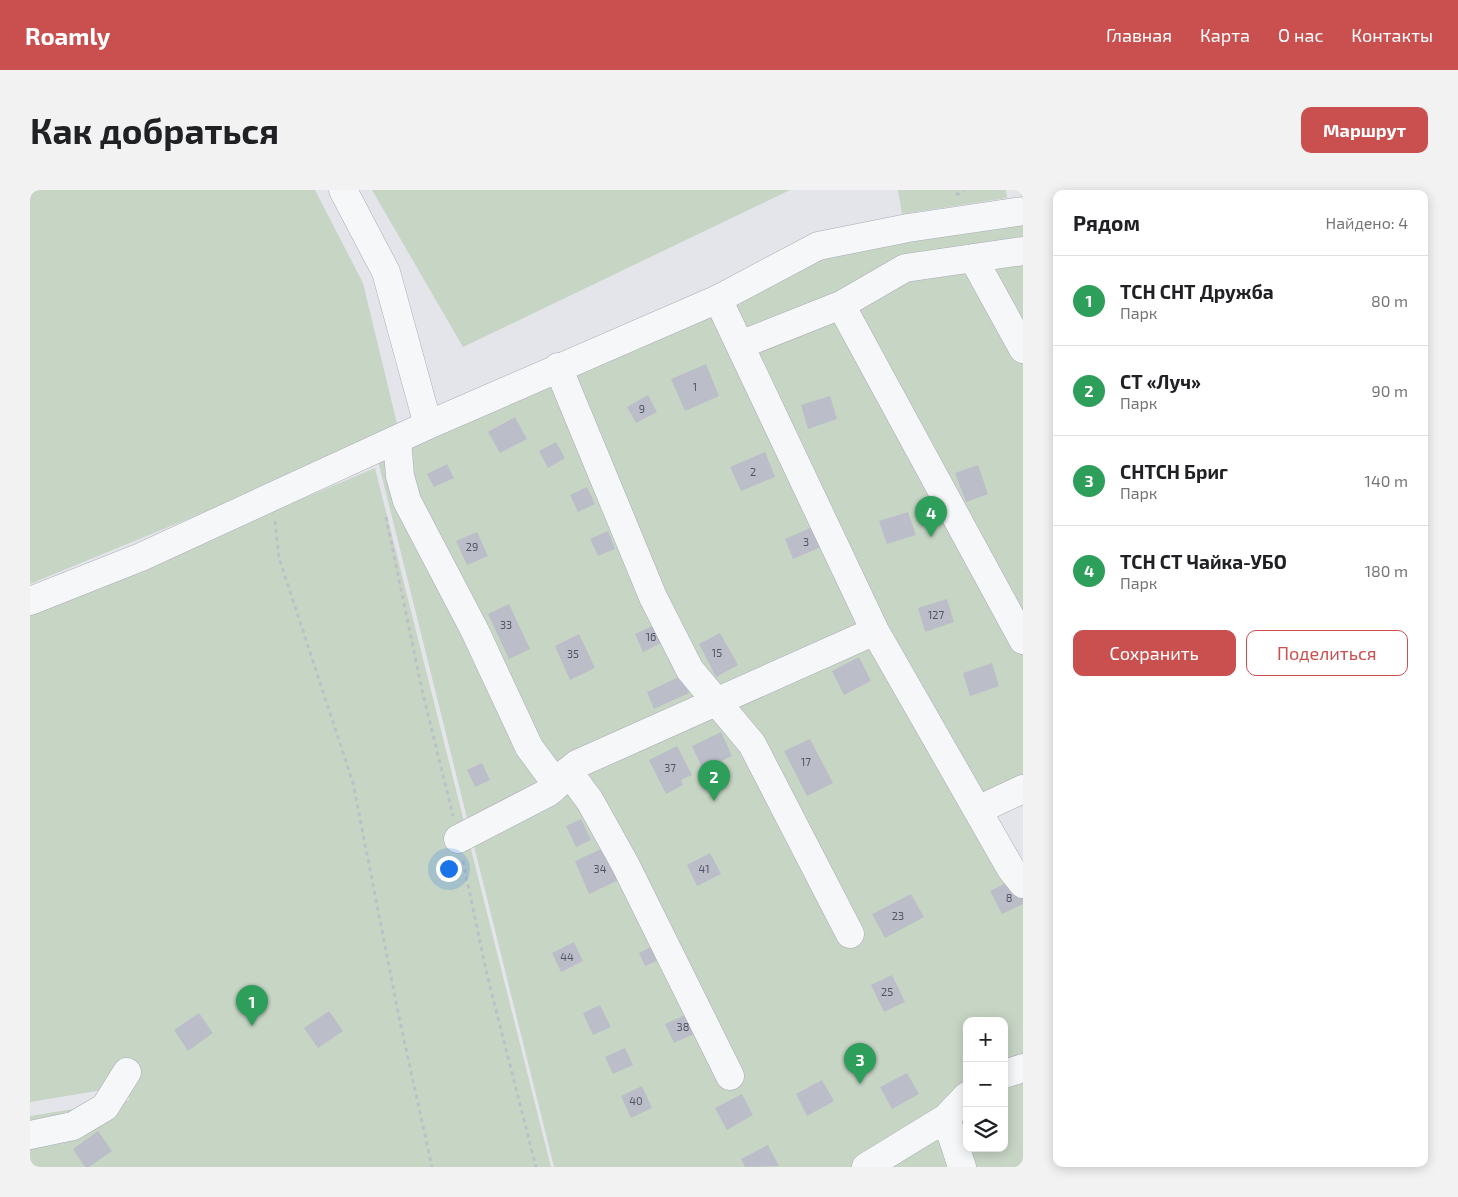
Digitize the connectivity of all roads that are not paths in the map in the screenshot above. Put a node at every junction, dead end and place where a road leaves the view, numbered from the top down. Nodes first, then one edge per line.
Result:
1 (343, 190) edge
2 (1023, 212) edge
3 (1023, 251) edge
4 (973, 258) junction
5 (718, 299) junction
6 (841, 304) junction
7 (740, 345) junction
8 (1023, 349) edge
9 (558, 367) junction
10 (428, 425) junction
11 (397, 440) junction
12 (30, 602) edge
13 (875, 631) junction
14 (1023, 640) edge
15 (716, 702) junction
16 (563, 778) junction
17 (1023, 789) edge
18 (978, 810) junction
19 (458, 839) dead end
20 (1023, 884) edge
21 (850, 934) dead end
22 (1023, 1068) edge
23 (127, 1072) dead end
24 (1008, 1073) edge
25 (730, 1076) dead end
26 (963, 1100) edge
27 (946, 1118) junction
28 (30, 1136) edge
29 (866, 1167) edge
30 (962, 1167) edge

1 - 10 street
2 - 5 street
3 - 4 street
4 - 6 street
4 - 8 street
5 - 7 street
5 - 9 street
6 - 7 street
6 - 14 street
7 - 13 street
9 - 10 street
9 - 15 street
10 - 11 street
11 - 12 street
11 - 16 street
13 - 15 street
13 - 18 street
15 - 16 street
15 - 21 street
16 - 19 street
16 - 25 street
17 - 18 street
18 - 20 street
22 - 24 street
23 - 28 street
26 - 27 street
27 - 29 street
27 - 30 street

